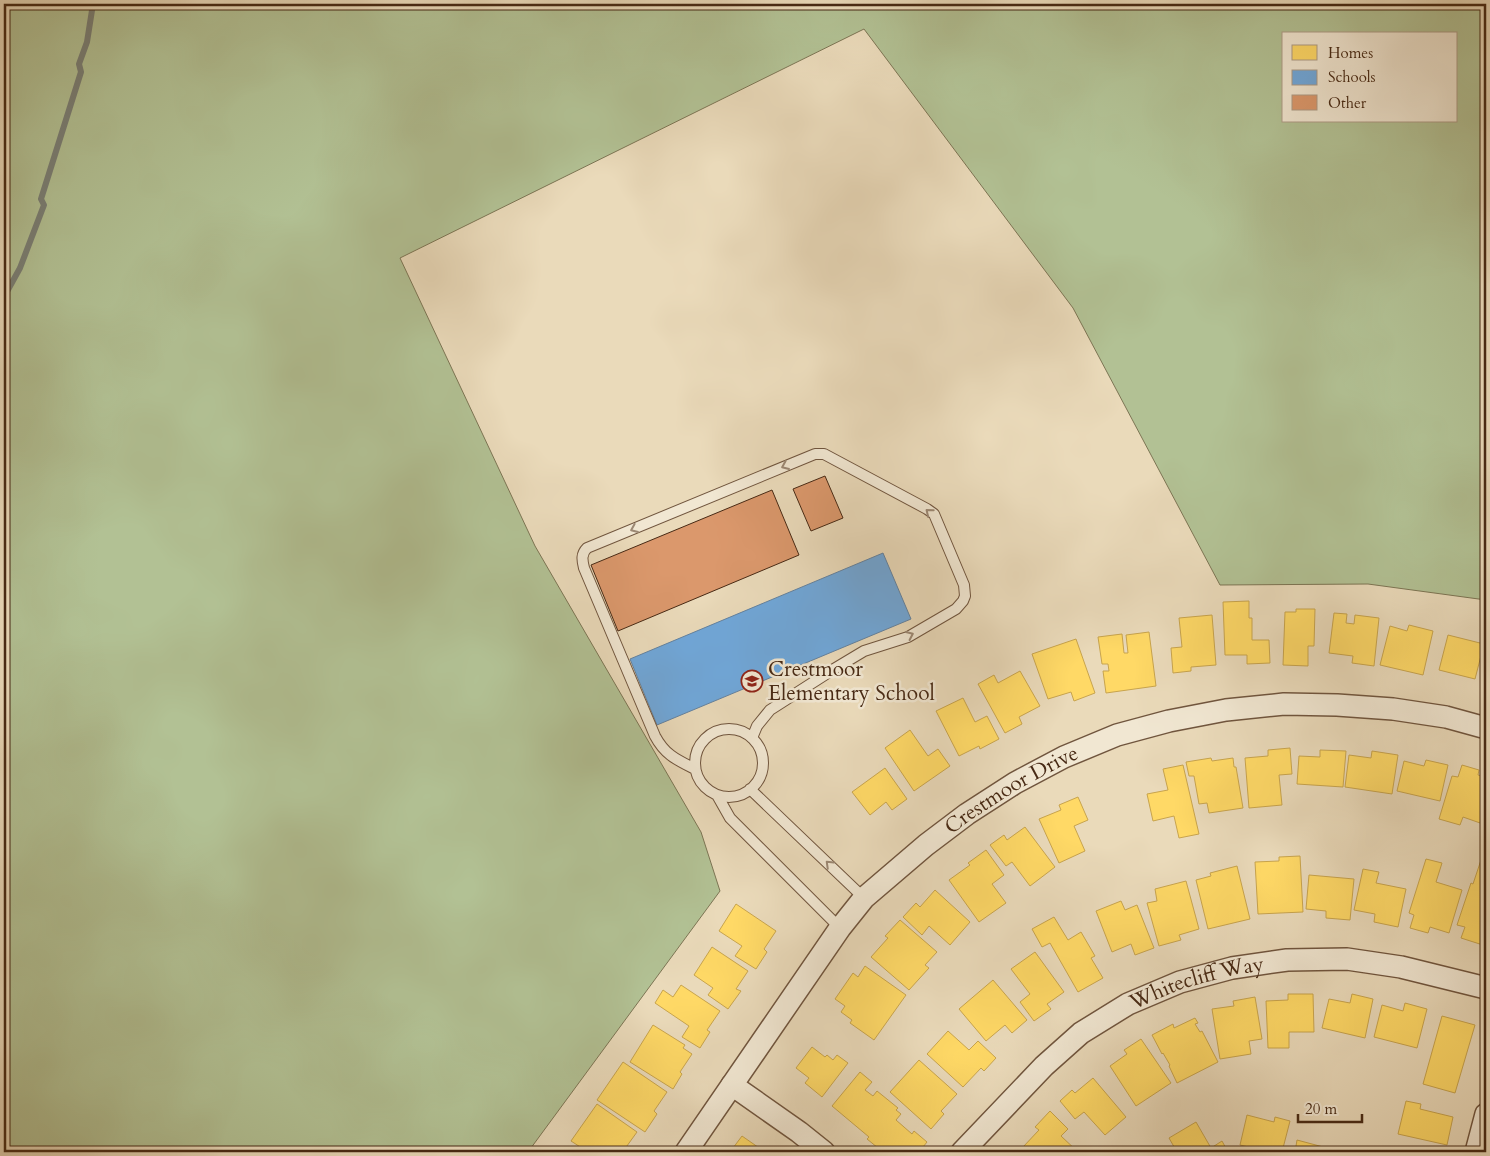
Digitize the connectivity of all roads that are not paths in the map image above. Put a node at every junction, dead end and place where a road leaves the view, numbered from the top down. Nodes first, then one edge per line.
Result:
1 (1486, 728) edge
2 (752, 738) junction
3 (695, 769) junction
4 (750, 789) junction
5 (717, 795) junction
6 (864, 898) junction
7 (840, 928) junction
8 (1486, 988) edge
9 (732, 1085) junction
10 (1486, 1114) edge
11 (686, 1152) edge
12 (824, 1152) edge
13 (962, 1152) edge
14 (1476, 1152) edge

1 - 6 street, Crestmoor Drive
2 - 3 lane
2 -> 3 lane
2 - 4 lane
3 - 5 lane
4 - 5 lane
6 -> 4 lane
5 - 7 lane
6 - 7 street, Crestmoor Drive
7 - 9 street, Crestmoor Drive
8 - 13 street, Whitecliff Way
9 - 11 street, Crestmoor Drive
9 - 12 street
10 - 14 street

